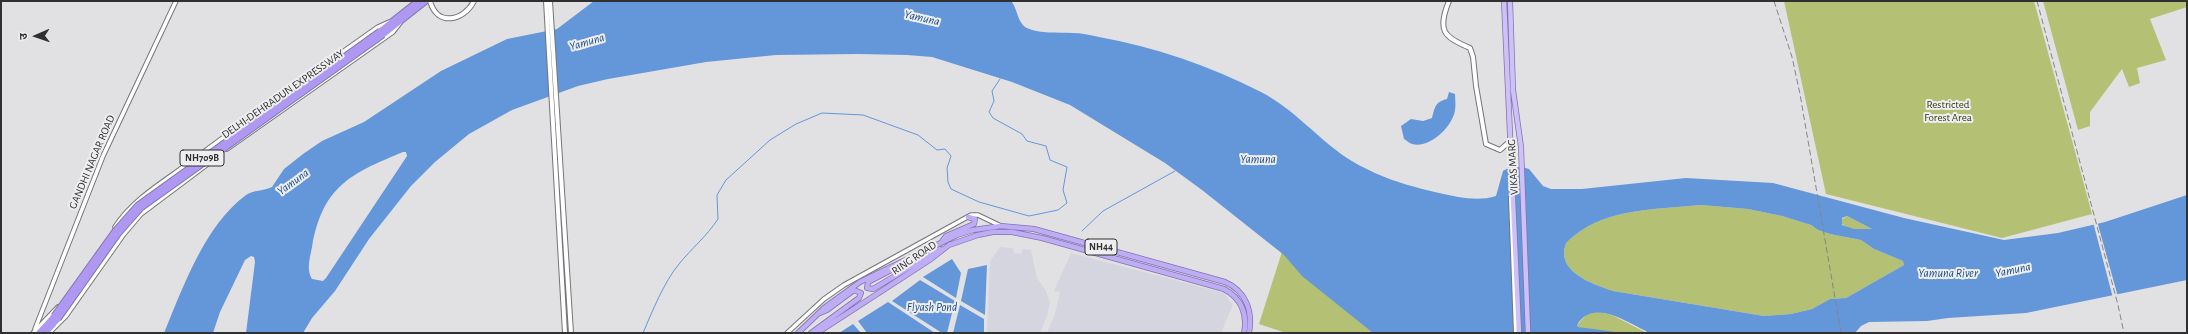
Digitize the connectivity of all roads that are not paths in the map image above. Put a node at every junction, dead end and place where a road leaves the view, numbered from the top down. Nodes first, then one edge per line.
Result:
1 (176, 1) edge
2 (418, 1) edge
3 (426, 1) edge
4 (430, 1) edge
5 (474, 1) edge
6 (546, 1) edge
7 (550, 1) edge
8 (1449, 1) edge
9 (1504, 1) edge
10 (1510, 1) edge
11 (394, 20) junction
12 (402, 21) junction
13 (382, 33) junction
14 (285, 93) junction
15 (292, 104) junction
16 (1508, 114) junction
17 (1509, 142) junction
18 (202, 153) junction
19 (1510, 157) junction
20 (210, 164) junction
21 (557, 169) junction
22 (968, 216) junction
23 (1001, 226) junction
24 (941, 243) junction
25 (949, 245) junction
26 (907, 259) junction
27 (819, 313) junction
28 (35, 332) edge
29 (46, 333) edge
30 (49, 333) edge
31 (565, 333) edge
32 (571, 333) edge
33 (787, 333) edge
34 (798, 333) edge
35 (811, 333) edge
36 (817, 333) edge
37 (1244, 333) edge
38 (1249, 333) edge
39 (1516, 333) edge
40 (1519, 333) edge
41 (1528, 333) edge

1 - 28 street, GANDHI NAGAR ROAD
2 - 11 highway, DELHI-DEHRADUN EXPRESSWAY / NH709B
3 - 12 highway, DELHI-DEHRADUN EXPRESSWAY / NH709B
4 - 5 main road
6 - 21 main road
7 - 21 main road
8 - 17 main road
9 - 16 main road, VIKAS MARG
10 - 41 main road, VIKAS MARG
11 - 13 highway, DELHI-DEHRADUN EXPRESSWAY / NH709B
11 - 14 street
12 - 13 highway, DELHI-DEHRADUN EXPRESSWAY / NH709B
12 - 15 street
13 - 28 highway, DELHI-DEHRADUN EXPRESSWAY / NH709B, bridge
13 - 29 highway, DELHI-DEHRADUN EXPRESSWAY / NH709B, bridge
14 - 15 street
14 - 18 street
15 - 20 street
16 - 17 main road, VIKAS MARG
16 - 19 main road, VIKAS MARG
17 - 19 main road, VIKAS MARG
18 - 20 street
18 - 28 street
19 - 39 main road, VIKAS MARG
19 - 40 main road, VIKAS MARG
20 - 30 street
21 - 31 main road
21 - 32 main road
22 - 23 street
22 - 24 highway
22 - 33 street
23 - 24 highway, RING ROAD
23 - 38 highway, NH44
24 - 26 highway, RING ROAD
25 - 26 highway
25 - 36 highway, RING ROAD
25 - 37 highway, RING ROAD
26 - 27 highway, RING ROAD
27 - 34 highway, RING ROAD
27 - 35 highway

